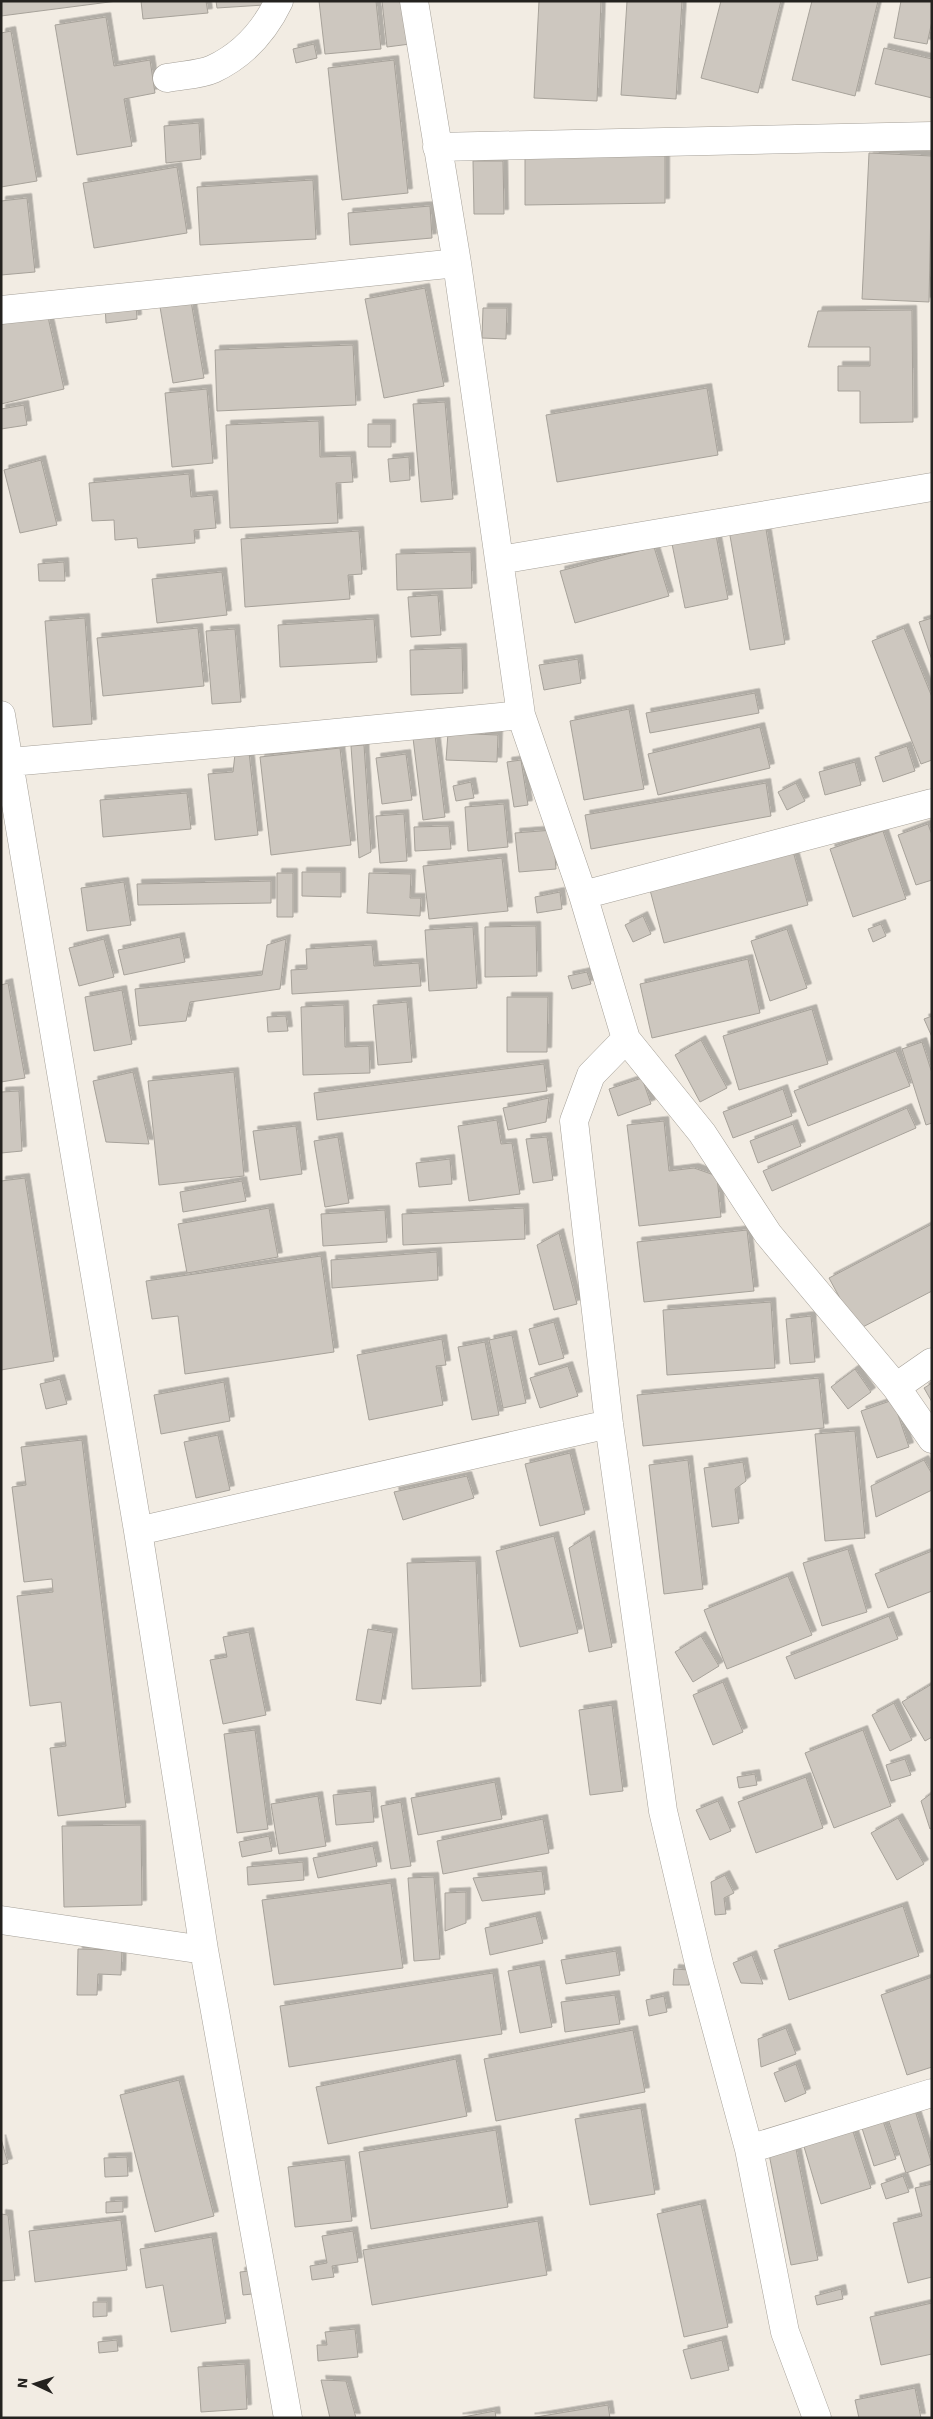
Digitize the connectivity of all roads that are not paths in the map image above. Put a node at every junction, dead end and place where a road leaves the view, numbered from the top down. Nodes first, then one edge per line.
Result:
1 (280, 1) edge
2 (414, 1) edge
3 (167, 78) dead end
4 (932, 136) edge
5 (437, 147) junction
6 (457, 263) junction
7 (1, 310) edge
8 (932, 487) edge
9 (500, 560) junction
10 (1, 715) edge
11 (521, 715) junction
12 (10, 762) junction
13 (932, 803) edge
14 (12, 840) edge
15 (583, 895) junction
16 (626, 1040) junction
17 (932, 1362) edge
18 (896, 1387) junction
19 (609, 1424) junction
20 (932, 1439) edge
21 (138, 1531) junction
22 (1, 1920) edge
23 (204, 1950) junction
24 (932, 2093) edge
25 (749, 2149) junction
26 (288, 2418) edge
27 (817, 2418) edge

1 - 3 street
2 - 5 street
4 - 5 street
5 - 6 street
6 - 7 street
6 - 9 street
8 - 9 street
9 - 11 street
10 - 12 street
11 - 12 street
11 - 15 street
12 - 14 street
13 - 15 street
14 - 21 street
15 - 16 street
16 - 18 street
16 - 19 street
17 - 18 street
18 - 20 street
19 - 21 street
19 - 25 street
21 - 23 street
22 - 23 street
23 - 26 street
24 - 25 street
25 - 27 street

